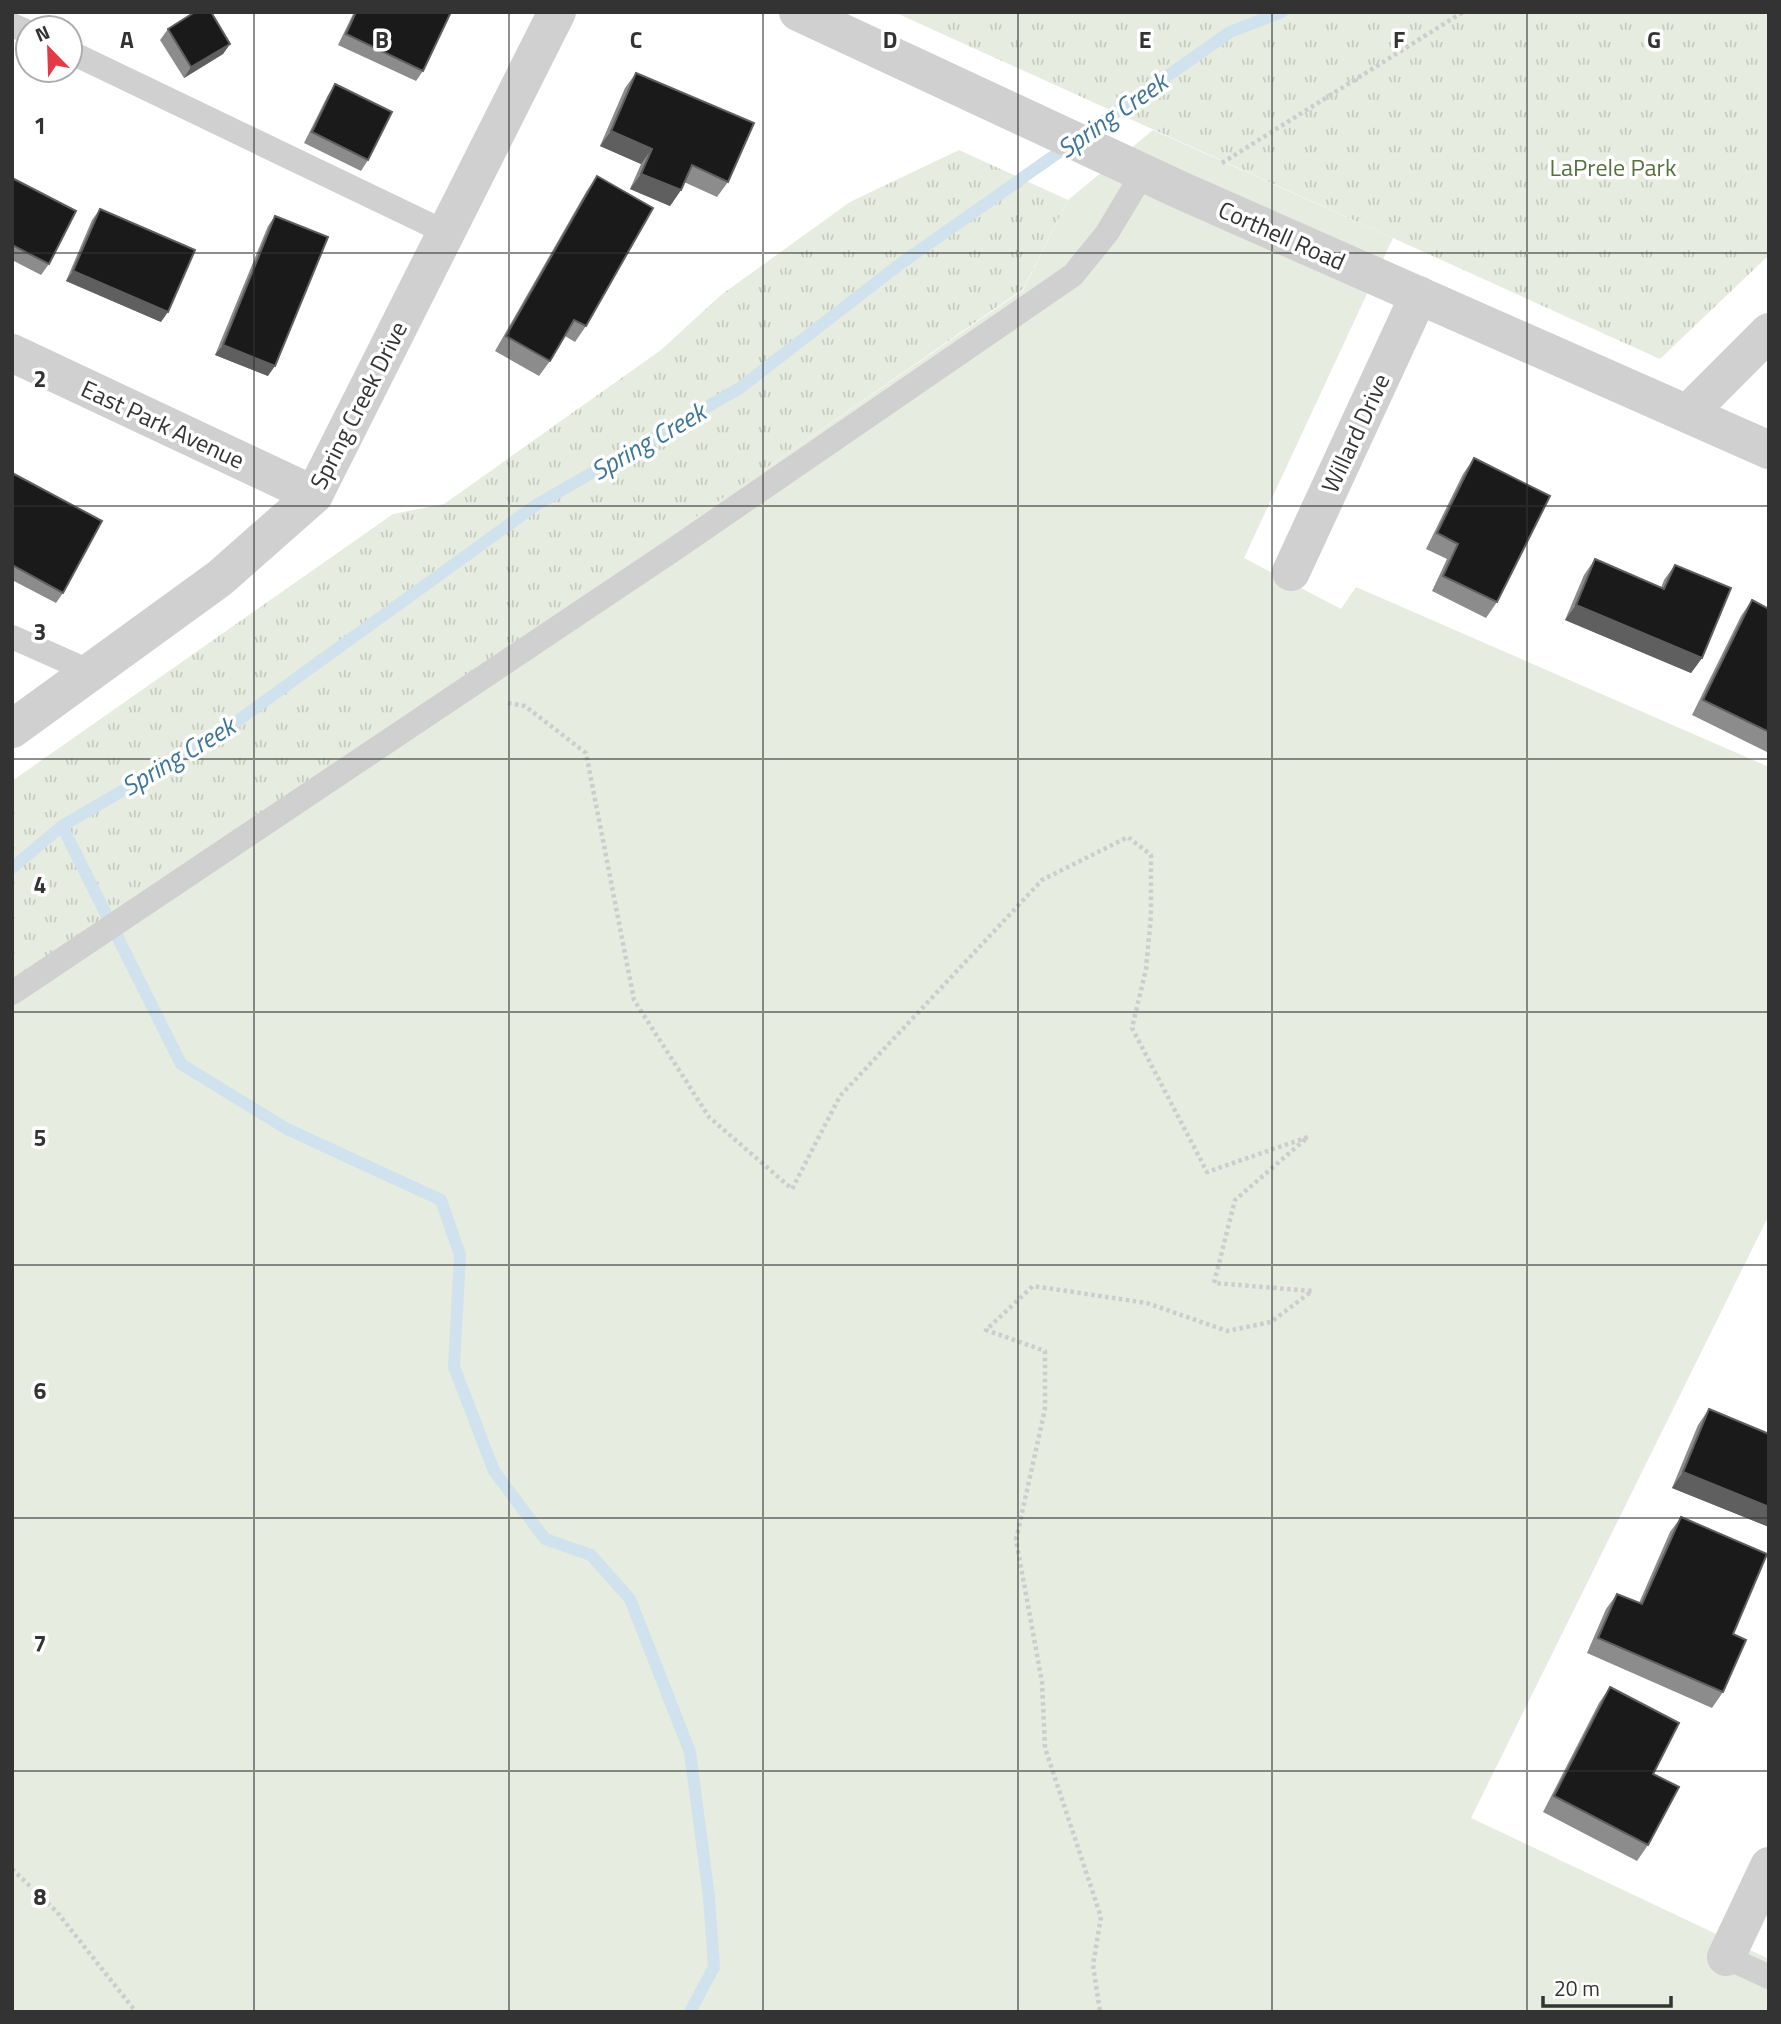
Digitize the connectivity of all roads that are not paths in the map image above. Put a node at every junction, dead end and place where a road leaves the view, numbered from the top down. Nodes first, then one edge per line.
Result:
1 (557, 12) edge
2 (798, 12) edge
3 (84, 59) edge
4 (1143, 173) junction
5 (445, 232) junction
6 (1419, 295) junction
7 (1769, 332) edge
8 (12, 353) edge
9 (1688, 413) junction
10 (1769, 450) edge
11 (314, 495) junction
12 (1291, 572) dead end
13 (12, 637) edge
14 (91, 672) junction
15 (12, 729) edge
16 (12, 993) edge
17 (1769, 1866) edge
18 (1726, 1957) joint
19 (1769, 1977) edge

1 - 5 street, Spring Creek Drive
2 - 4 street, Corthell Road
3 - 5 lane
4 - 6 street, Corthell Road
4 - 16 lane
5 - 11 street, Spring Creek Drive
6 - 9 street, Corthell Road
6 - 12 street, Willard Drive
7 - 9 street
8 - 11 street, East Park Avenue
9 - 10 street, Corthell Road
11 - 14 street, Spring Creek Drive
13 - 14 lane
14 - 15 street, Spring Creek Drive
17 - 18 street
18 - 19 lane

